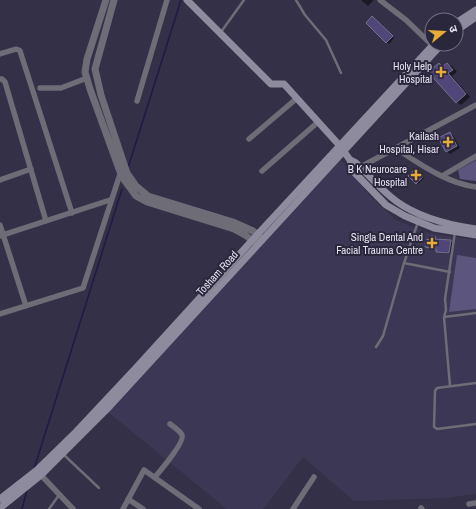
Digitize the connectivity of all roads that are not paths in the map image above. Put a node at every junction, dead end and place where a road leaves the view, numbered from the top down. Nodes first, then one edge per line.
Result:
1 (106, 0) edge
2 (114, 0) edge
3 (167, 0) edge
4 (187, 0) edge
5 (244, 0) edge
6 (296, 0) edge
7 (380, 0) edge
8 (386, 2) edge
9 (476, 10) edge
10 (476, 17) edge
11 (464, 18) edge
12 (464, 25) edge
13 (220, 34) junction
14 (424, 37) edge
15 (427, 52) edge
16 (434, 52) edge
17 (0, 54) edge
18 (341, 73) dead end
19 (87, 78) junction
20 (0, 79) edge
21 (40, 88) dead end
22 (296, 99) junction
23 (137, 101) dead end
24 (476, 105) edge
25 (318, 122) junction
26 (249, 139) dead end
27 (395, 148) junction
28 (341, 149) junction
29 (476, 156) edge
30 (123, 163) junction
31 (31, 169) junction
32 (357, 169) junction
33 (262, 171) dead end
34 (120, 172) junction
35 (442, 176) junction
36 (0, 180) edge
37 (377, 184) junction
38 (476, 187) edge
39 (371, 190) junction
40 (110, 200) junction
41 (72, 213) junction
42 (46, 221) junction
43 (418, 221) junction
44 (0, 225) edge
45 (456, 229) junction
46 (476, 229) edge
47 (476, 235) edge
48 (2, 236) edge
49 (257, 240) junction
50 (404, 263) junction
51 (450, 272) junction
52 (26, 306) junction
53 (476, 313) edge
54 (0, 314) edge
55 (444, 317) junction
56 (376, 347) dead end
57 (476, 383) edge
58 (450, 386) junction
59 (170, 424) dead end
60 (476, 424) edge
61 (63, 454) junction
62 (39, 473) junction
63 (155, 477) junction
64 (314, 477) dead end
65 (100, 488) dead end
66 (60, 495) junction
67 (0, 499) edge
68 (128, 499) junction
69 (476, 503) edge
70 (469, 504) dead end
71 (0, 508) edge
72 (48, 509) edge
73 (73, 509) edge
74 (123, 509) edge
75 (143, 509) edge
76 (199, 509) edge
77 (293, 509) edge

1 - 19 street
2 - 30 street
3 - 23 street
4 - 13 main road
5 - 13 lane
6 - 18 lane
7 - 8 street
8 - 14 street
9 - 11 main road
10 - 12 main road
13 - 22 main road
15 - 28 main road, Tosham Road
16 - 28 main road, Tosham Road
17 - 41 street
19 - 21 street
19 - 34 street
20 - 31 street
22 - 25 main road
22 - 26 street
24 - 27 street
25 - 28 main road
25 - 33 street
27 - 32 street
27 - 35 street
28 - 32 main road
28 - 49 main road, Tosham Road
29 - 35 street
30 - 34 street
30 - 49 street
31 - 36 street
31 - 42 street
32 - 37 main road
32 - 39 main road
34 - 40 street
34 - 49 street
35 - 38 street
37 - 39 main road
37 - 45 main road
39 - 43 main road
40 - 41 street
40 - 52 street
41 - 42 street
42 - 48 street
43 - 45 main road
43 - 50 lane
44 - 48 street
45 - 46 main road
45 - 47 main road
45 - 51 lane
48 - 52 street
49 - 61 main road, Tosham Road
49 - 62 main road, Tosham Road
50 - 51 lane
50 - 56 lane
51 - 55 lane
52 - 54 street
53 - 55 lane
55 - 58 lane
57 - 58 lane
58 - 60 lane
59 - 63 street
61 - 62 main road, Tosham Road
61 - 65 lane
62 - 66 street
62 - 67 main road, Tosham Road
62 - 71 main road, Tosham Road
63 - 68 street
63 - 76 street
64 - 77 street
66 - 72 lane
66 - 73 street
68 - 74 street
68 - 75 street
69 - 70 street

